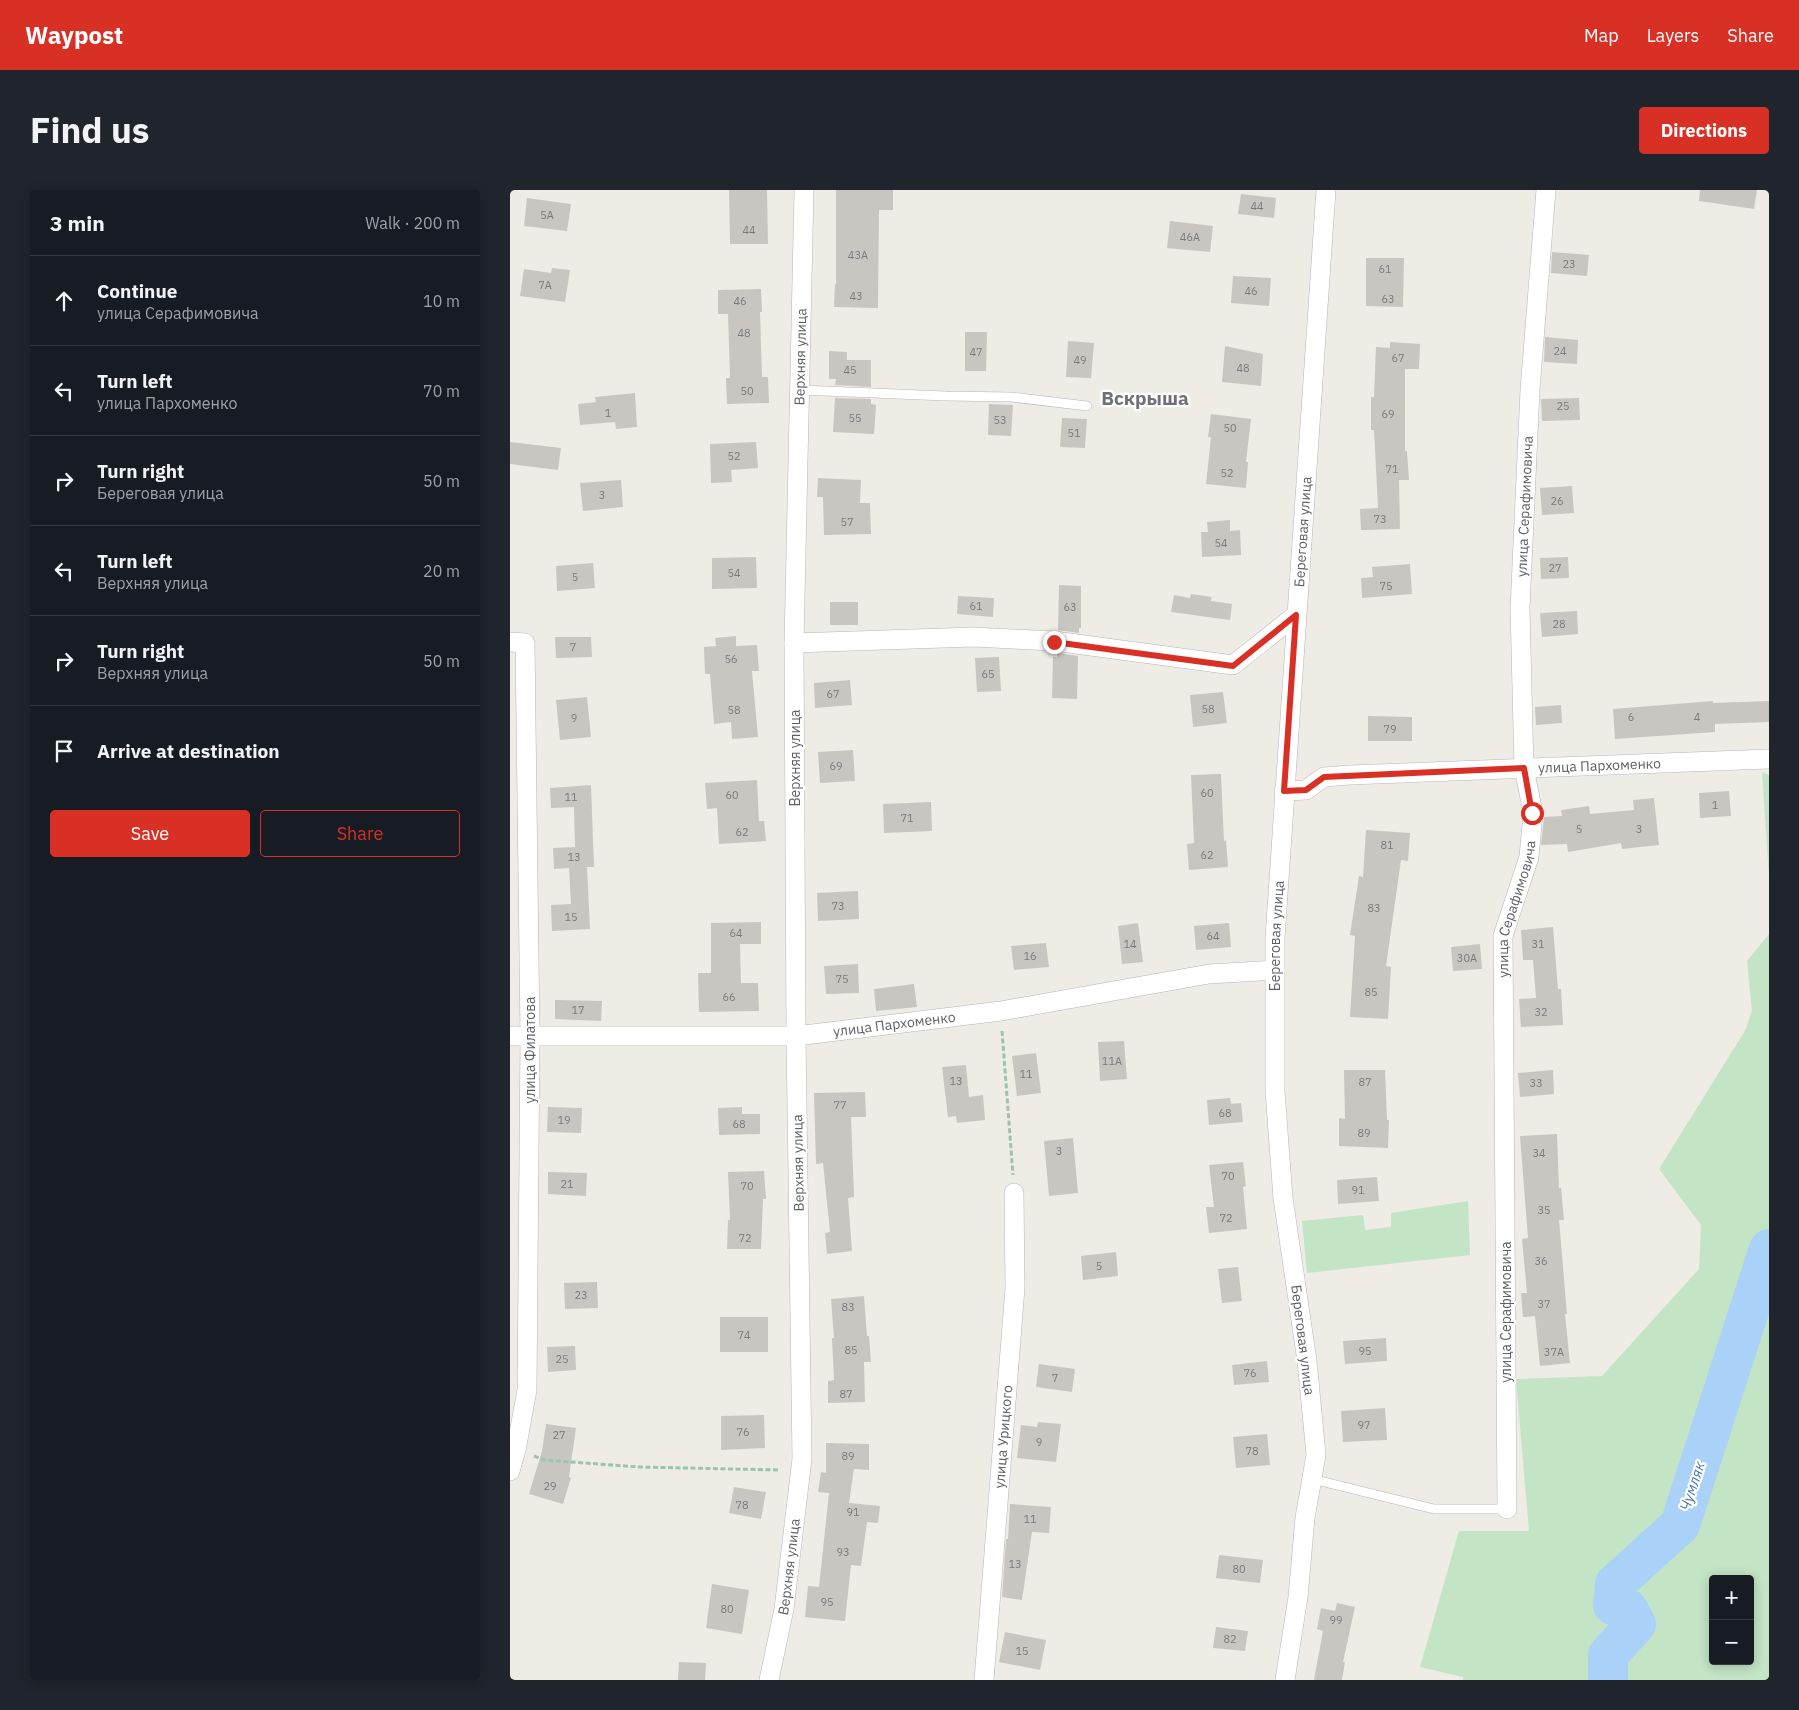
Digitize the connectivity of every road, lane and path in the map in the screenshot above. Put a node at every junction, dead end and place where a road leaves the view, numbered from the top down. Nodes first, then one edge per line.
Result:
1 (804, 190) edge
2 (1326, 190) edge
3 (1546, 190) edge
4 (800, 390) junction
5 (1087, 406) dead end
6 (1296, 615) junction
7 (510, 642) edge
8 (794, 643) junction
9 (1769, 759) edge
10 (1524, 768) junction
11 (1284, 791) junction
12 (1275, 970) junction
13 (1001, 1011) junction
14 (510, 1036) edge
15 (530, 1036) junction
16 (796, 1036) junction
17 (1014, 1193) joint
18 (516, 1450) junction
19 (510, 1471) edge
20 (800, 1471) junction
21 (1312, 1479) junction
22 (1507, 1509) joint
23 (769, 1680) edge
24 (984, 1680) edge
25 (1285, 1680) edge

1 - 4 street, Верхняя улица
2 - 6 street, Береговая улица
3 - 10 street, улица Серафимовича
4 - 5 lane
4 - 8 street, Верхняя улица
6 - 8 street
6 - 11 street, Береговая улица
7 - 15 street, улица Филатова
8 - 16 street, Верхняя улица
9 - 10 street, улица Пархоменко
10 - 11 street, улица Пархоменко
10 - 22 street, улица Серафимовича
11 - 12 street, Береговая улица
12 - 13 street, улица Пархоменко
12 - 21 street, Береговая улица
13 - 16 street, улица Пархоменко
13 - 17 path
14 - 15 street, улица Пархоменко
15 - 16 street, улица Пархоменко
15 - 18 street, улица Филатова
16 - 20 street, Верхняя улица
17 - 24 street, улица Урицкого
18 - 19 street, улица Филатова
18 - 20 path
20 - 23 street, Верхняя улица
21 - 22 lane
21 - 25 street, Береговая улица

